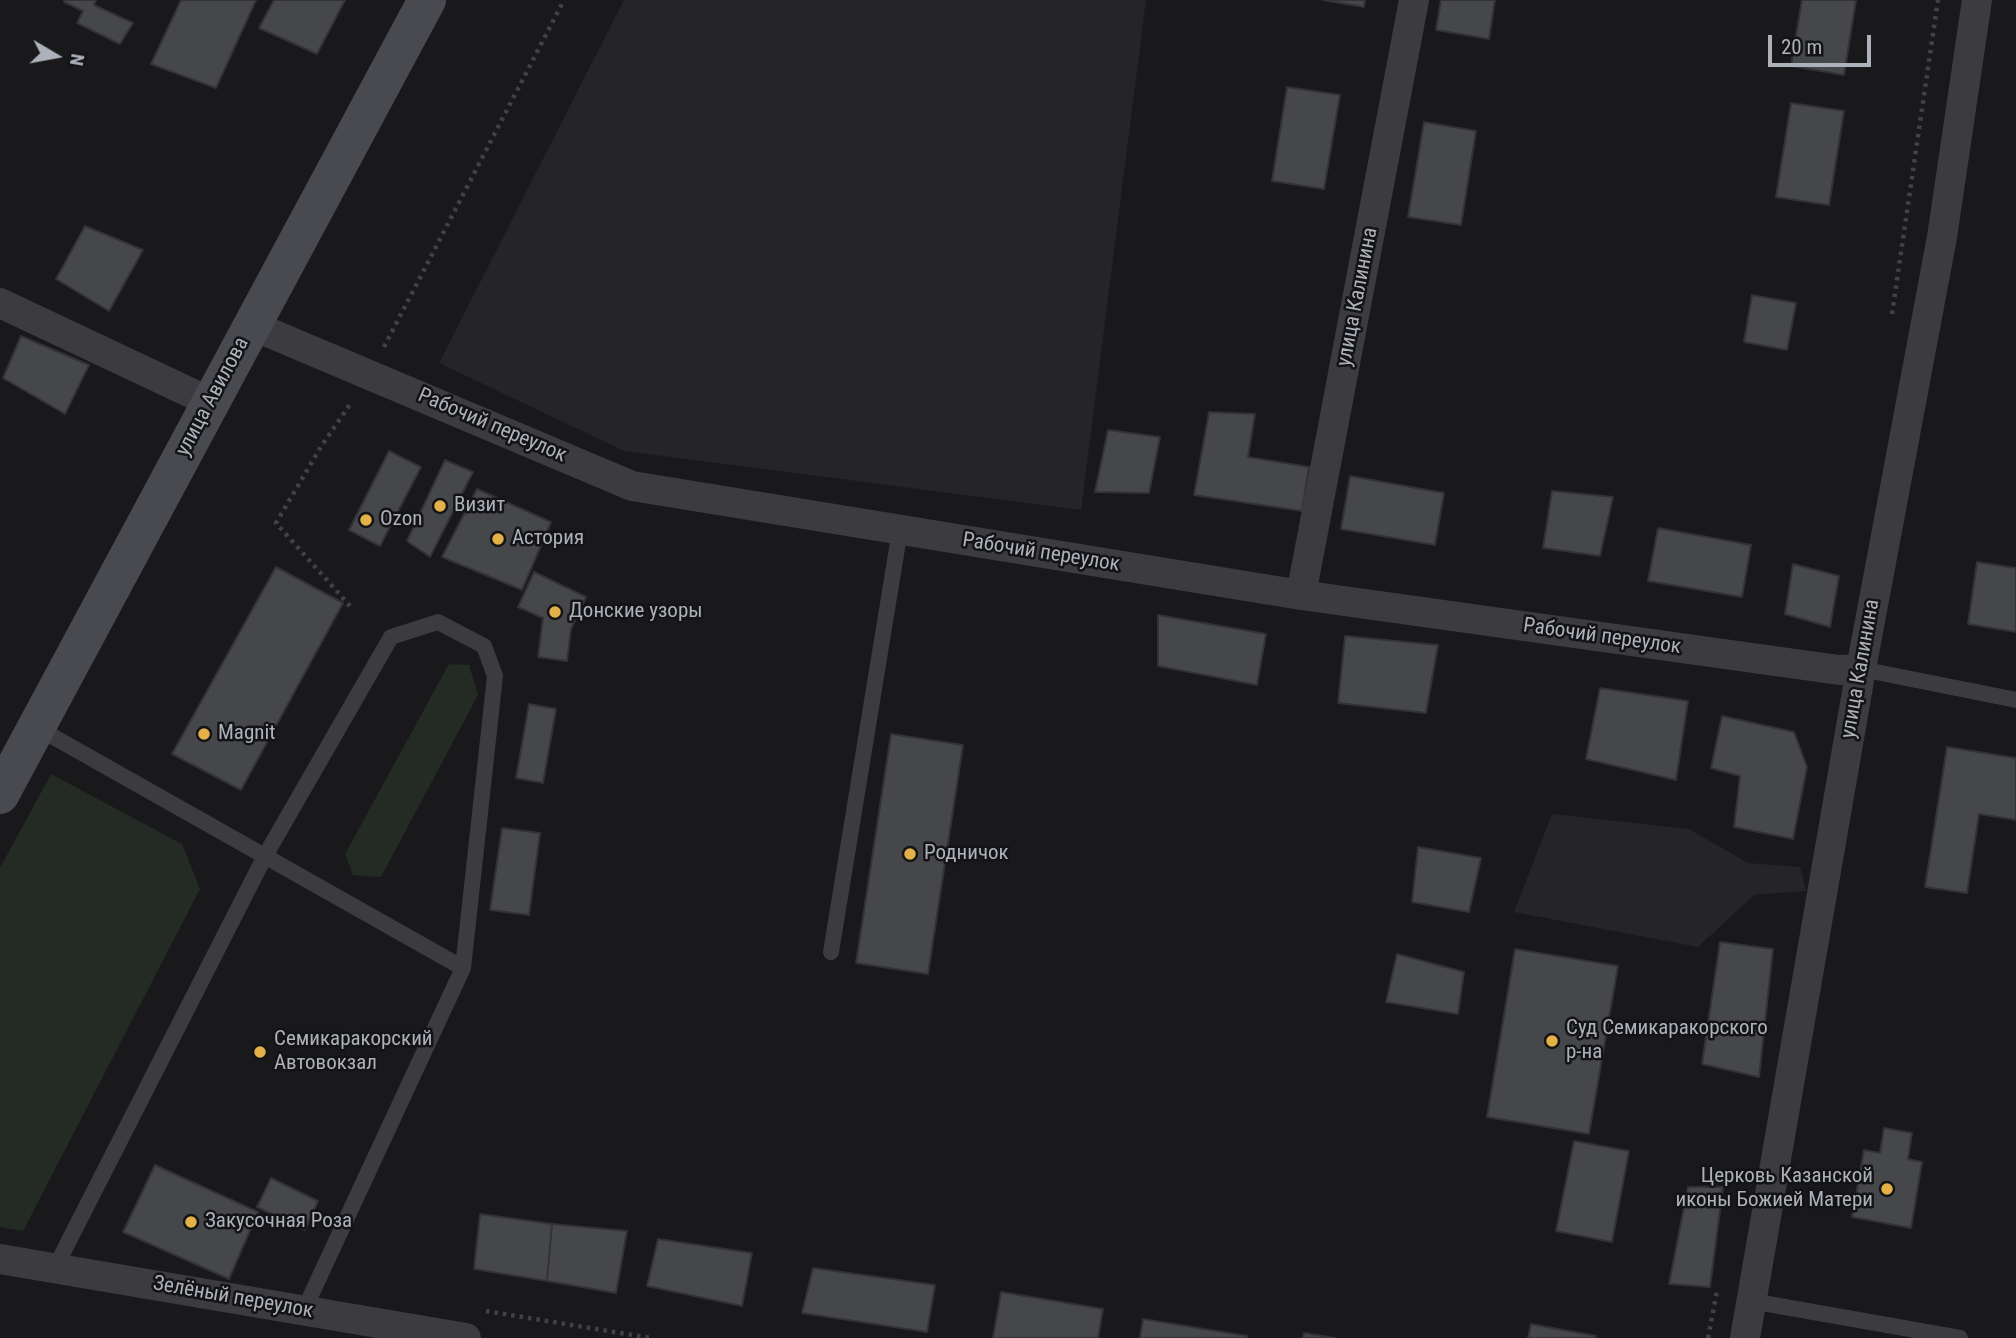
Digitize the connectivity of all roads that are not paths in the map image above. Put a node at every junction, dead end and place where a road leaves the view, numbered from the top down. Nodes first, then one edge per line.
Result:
1 (427, 0) edge
2 (1414, 0) edge
3 (1977, 0) edge
4 (0, 303) edge
5 (251, 324) junction
6 (210, 402) junction
7 (900, 530) junction
8 (1301, 595) junction
9 (1861, 669) junction
10 (2016, 700) edge
11 (36, 727) junction
12 (0, 795) edge
13 (265, 856) junction
14 (831, 952) dead end
15 (463, 968) junction
16 (0, 1259) edge
17 (55, 1268) junction
18 (1751, 1301) junction
19 (304, 1310) junction
20 (466, 1338) edge
21 (1745, 1338) edge
22 (1960, 1338) edge

1 - 5 main road, улица Авилова
2 - 8 street, улица Калинина
3 - 9 street, улица Калинина
4 - 6 street
5 - 6 main road, улица Авилова
5 - 7 street, Рабочий переулок
6 - 11 main road, улица Авилова
7 - 8 street, Рабочий переулок
7 - 14 lane
8 - 9 street, Рабочий переулок
9 - 10 lane
9 - 18 street, улица Калинина
11 - 12 main road, улица Авилова
11 - 13 lane
13 - 15 lane
13 - 15 lane
13 - 17 lane
15 - 19 lane
16 - 17 street, Зелёный переулок
17 - 19 street, Зелёный переулок
18 - 21 street, улица Калинина
18 - 22 lane
19 - 20 street, Зелёный переулок

